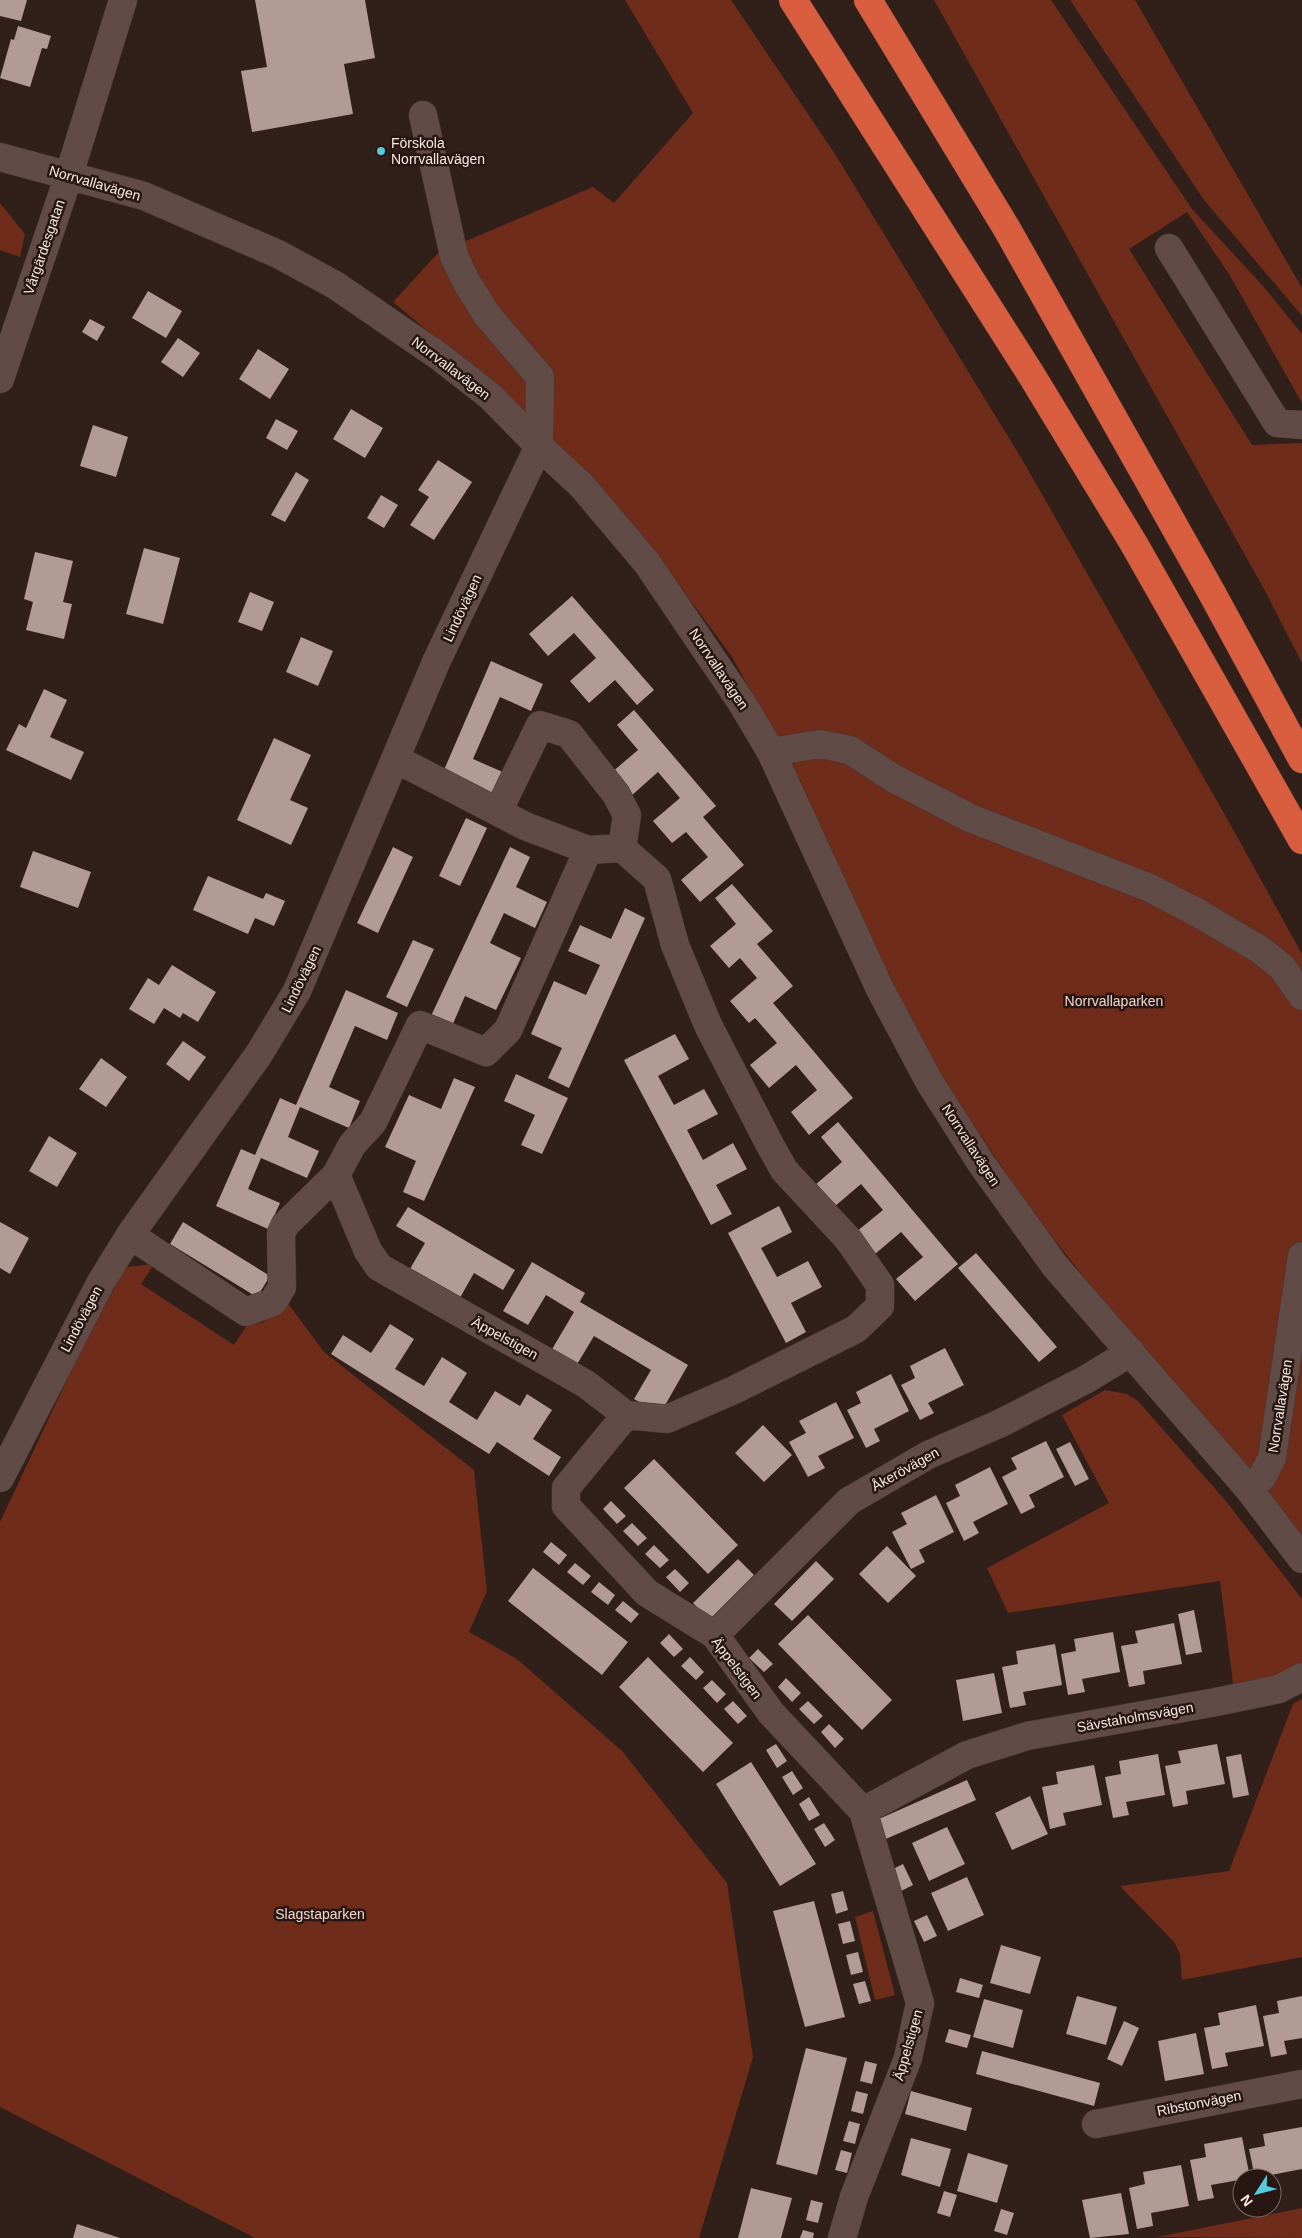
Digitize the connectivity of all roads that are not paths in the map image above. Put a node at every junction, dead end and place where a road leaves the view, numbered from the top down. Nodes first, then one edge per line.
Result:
1 (123, 0) edge
2 (793, 0) edge
3 (868, 0) edge
4 (423, 115) dead end
5 (0, 157) edge
6 (69, 175) junction
7 (1169, 248) dead end
8 (0, 379) edge
9 (1302, 425) edge
10 (538, 446) junction
11 (771, 752) junction
12 (396, 759) junction
13 (1302, 760) edge
14 (498, 812) junction
15 (1302, 840) edge
16 (622, 848) junction
17 (588, 850) junction
18 (1302, 996) edge
19 (336, 1175) junction
20 (130, 1235) junction
21 (1302, 1256) edge
22 (1131, 1352) junction
23 (626, 1415) junction
24 (0, 1478) edge
25 (1248, 1488) junction
26 (1302, 1559) edge
27 (715, 1635) junction
28 (1302, 1677) edge
29 (863, 1810) junction
30 (1302, 2084) edge
31 (1096, 2124) dead end
32 (842, 2238) edge

1 - 6 street, Vårgärdesgatan
2 - 15 highway
3 - 13 highway
4 - 10 street
5 - 6 street, Norrvallavägen
6 - 8 street, Vårgärdesgatan
6 - 10 street, Norrvallavägen
7 - 9 street
10 - 11 street, Norrvallavägen
10 - 12 street, Lindövägen
11 - 18 street
11 - 22 street, Norrvallavägen
12 - 14 street
12 - 20 street, Lindövägen
14 - 16 street
14 - 17 street
16 - 17 street
16 - 23 street
17 - 19 street
19 - 20 street
19 - 23 street, Äppelstigen
20 - 24 street, Lindövägen
21 - 25 street, Norrvallavägen
22 - 25 street, Norrvallavägen
22 - 27 street, Åkerövägen
23 - 27 street, Äppelstigen
25 - 26 street, Norrvallavägen
27 - 29 street, Äppelstigen
28 - 29 street, Sävstaholmsvägen
29 - 32 street, Äppelstigen
30 - 31 street, Ribstonvägen

